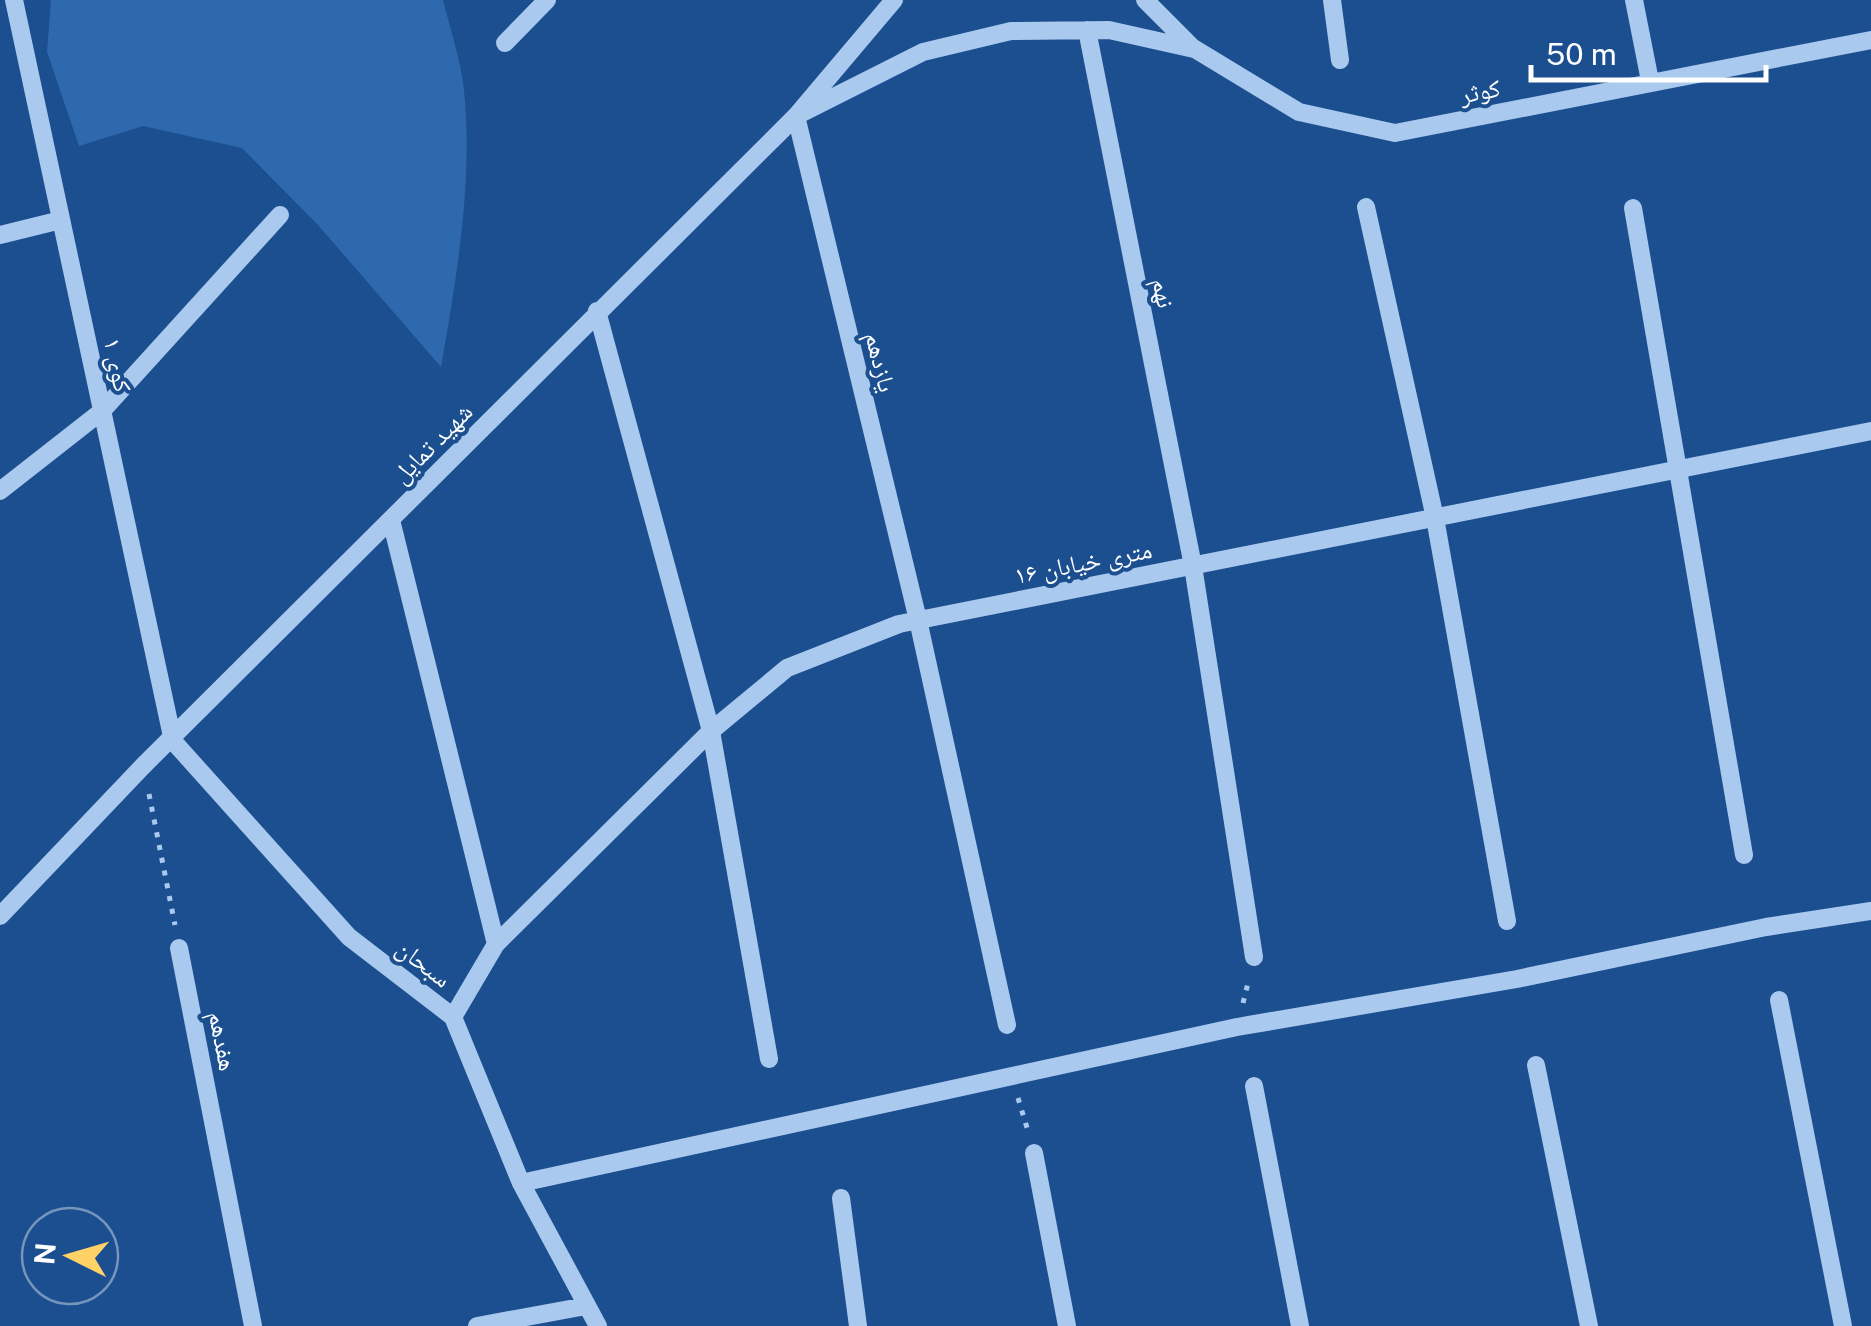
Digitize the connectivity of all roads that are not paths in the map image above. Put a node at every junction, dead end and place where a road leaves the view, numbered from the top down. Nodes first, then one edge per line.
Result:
1 (14, 0) edge
2 (547, 0) edge
3 (894, 0) edge
4 (1129, 0) edge
5 (1145, 0) edge
6 (1332, 0) edge
7 (1634, 0) edge
8 (1087, 30) junction
9 (1871, 40) edge
10 (505, 42) dead end
11 (1194, 49) junction
12 (1340, 60) dead end
13 (1650, 81) junction
14 (796, 116) junction
15 (1366, 207) dead end
16 (1633, 208) dead end
17 (280, 216) dead end
18 (61, 220) junction
19 (0, 235) edge
20 (596, 311) junction
21 (102, 411) junction
22 (1871, 431) edge
23 (1678, 470) junction
24 (0, 491) edge
25 (1435, 518) junction
26 (391, 520) junction
27 (1193, 566) junction
28 (918, 620) junction
29 (710, 730) junction
30 (172, 741) junction
31 (1744, 854) dead end
32 (1871, 911) edge
33 (0, 916) edge
34 (1507, 921) dead end
35 (496, 944) junction
36 (179, 948) road end
37 (1254, 957) road end
38 (1779, 1000) dead end
39 (454, 1017) junction
40 (1007, 1026) dead end
41 (769, 1059) dead end
42 (1536, 1065) dead end
43 (1254, 1086) dead end
44 (1034, 1153) road end
45 (521, 1184) junction
46 (841, 1198) dead end
47 (586, 1306) junction
48 (253, 1326) edge
49 (477, 1326) edge
50 (598, 1326) edge
51 (858, 1326) edge
52 (1067, 1326) edge
53 (1300, 1326) edge
54 (1589, 1326) edge
55 (1843, 1326) edge

1 - 18 street, کوی ۱
2 - 10 street
3 - 14 street, شهید تمایل
4 - 11 street, کوثر
5 - 11 street
6 - 12 street
7 - 13 street
8 - 11 street
8 - 14 street
8 - 27 street, نهم
9 - 13 street, کوثر
11 - 13 street, کوثر
14 - 20 street, شهید تمایل
14 - 28 street, یازدهم
15 - 25 street
16 - 23 street
17 - 21 street
18 - 19 street
18 - 21 street, کوی ۱
20 - 26 street, شهید تمایل
20 - 29 street
21 - 24 street
21 - 30 street, کوی ۱
22 - 23 street, ۱۶ متری خیابان
23 - 25 street, ۱۶ متری خیابان
23 - 31 street
25 - 27 street, ۱۶ متری خیابان
25 - 34 street
26 - 30 street, شهید تمایل
26 - 35 street
27 - 28 street, ۱۶ متری خیابان
27 - 37 street, نهم
28 - 29 street, ۱۶ متری خیابان
28 - 40 street, یازدهم
29 - 35 street, ۱۶ متری خیابان
29 - 41 street
30 - 33 street, شهید تمایل
30 - 39 street, سبحان
32 - 45 street
35 - 39 street, ۱۶ متری خیابان
36 - 48 street, هفدهم
38 - 55 street
39 - 45 street, سبحان
42 - 54 street
43 - 53 street
44 - 52 street
45 - 47 street, سبحان
46 - 51 street
47 - 49 street
47 - 50 street, سبحان

